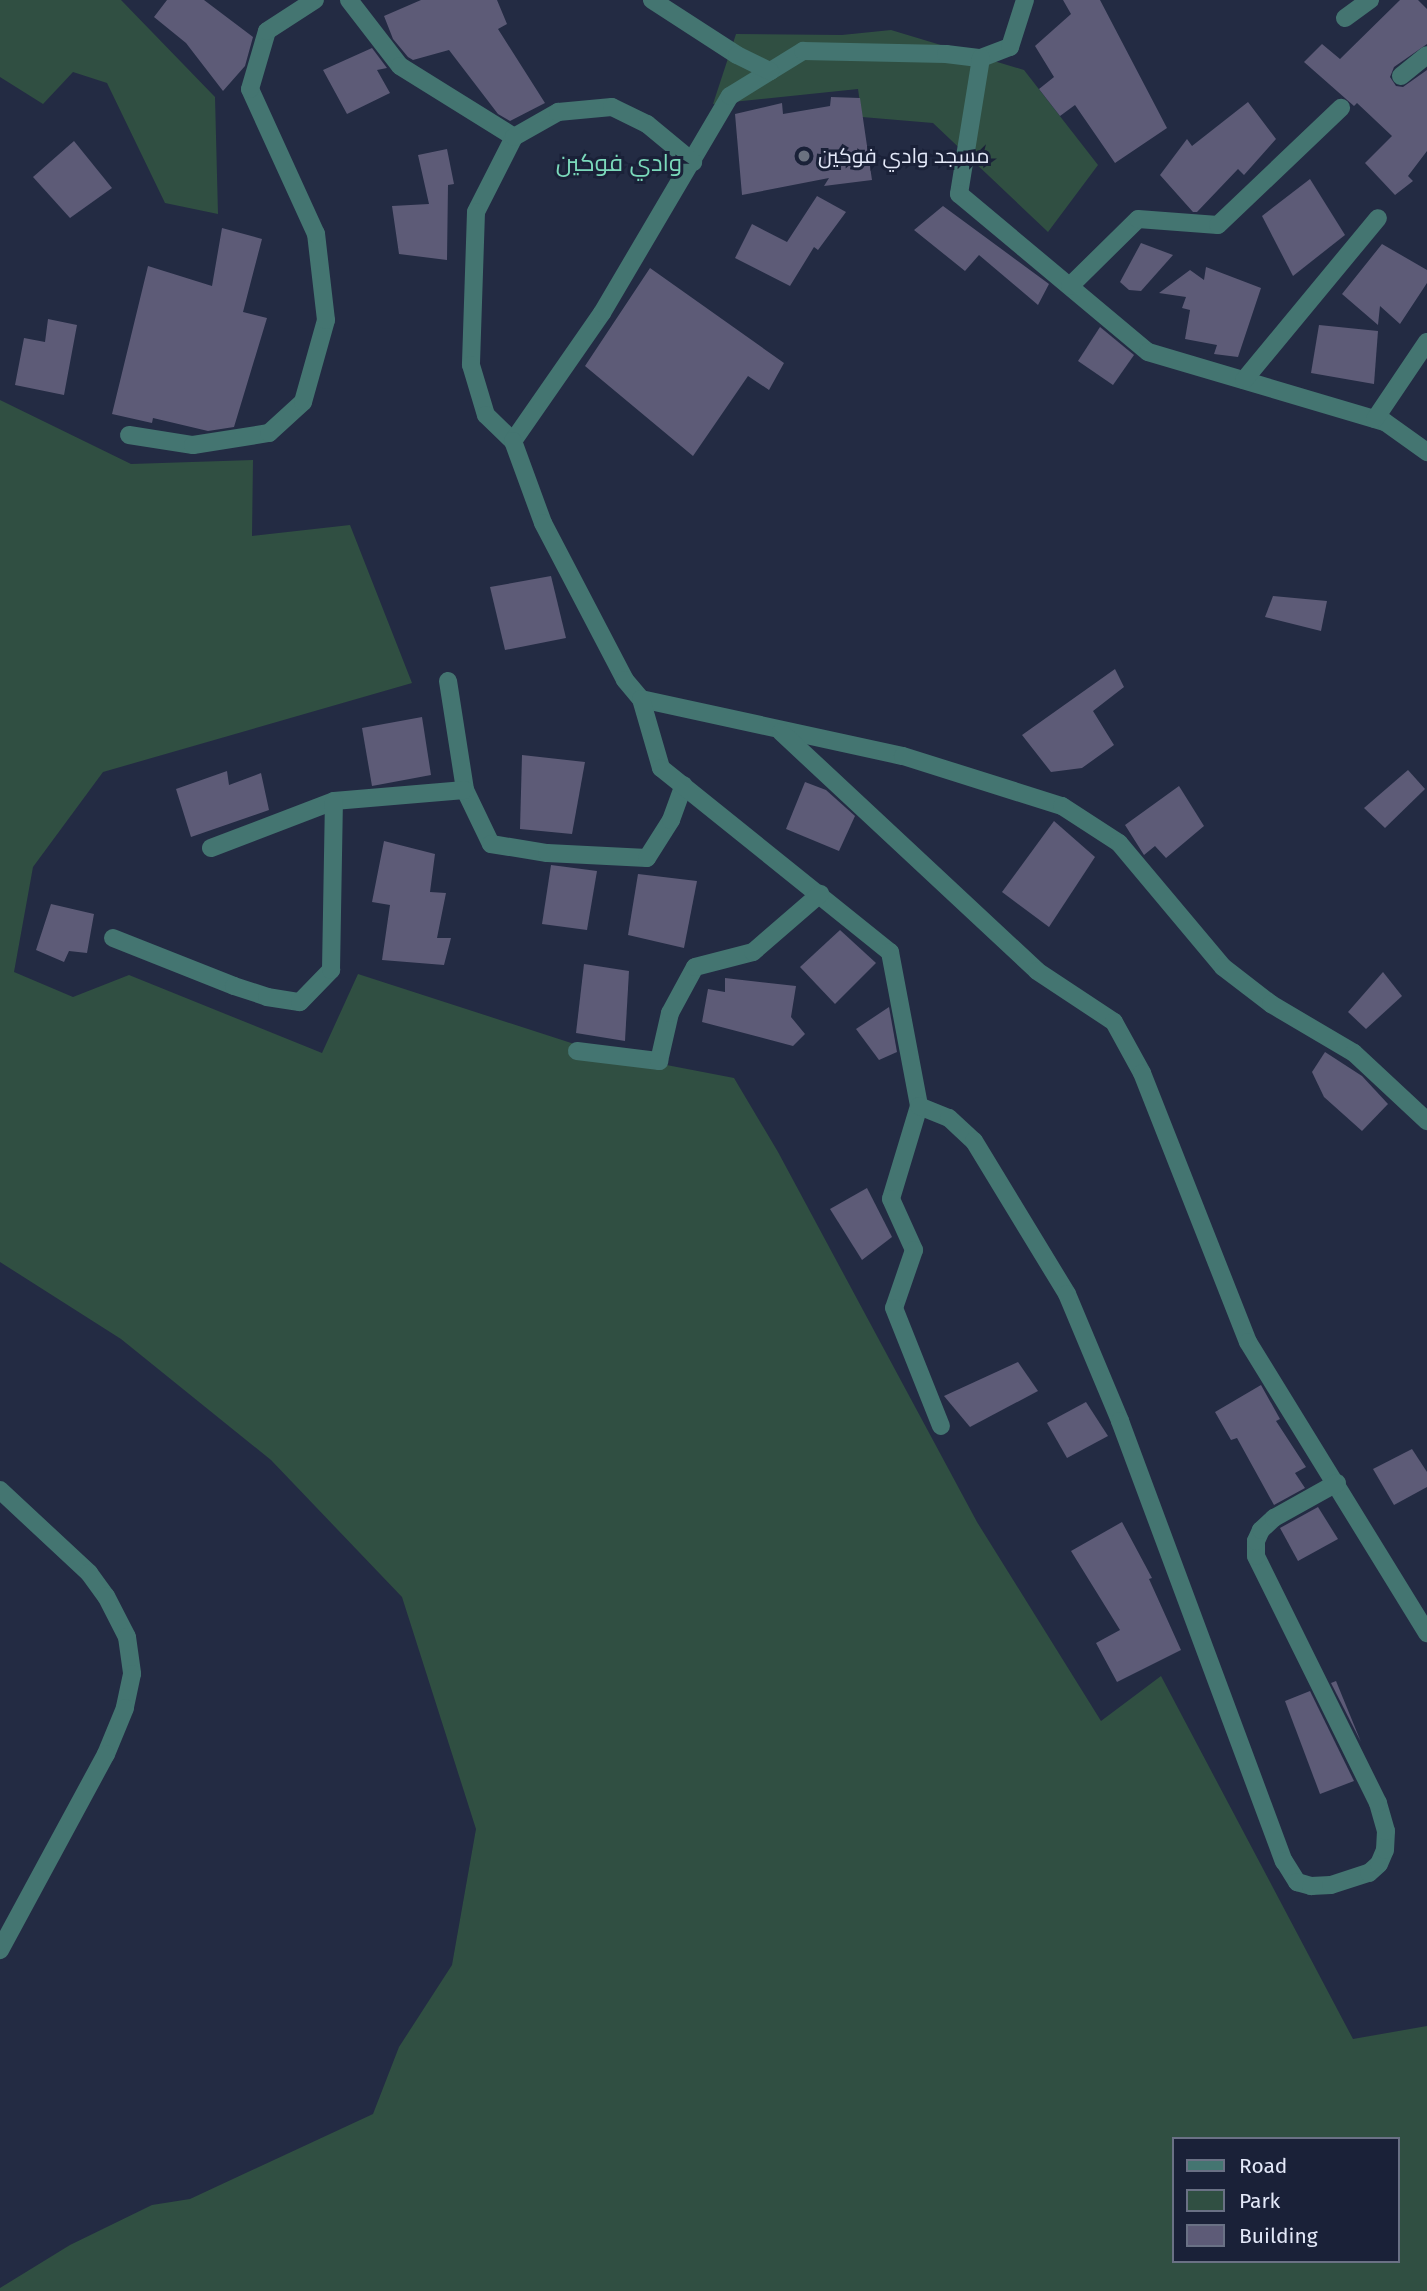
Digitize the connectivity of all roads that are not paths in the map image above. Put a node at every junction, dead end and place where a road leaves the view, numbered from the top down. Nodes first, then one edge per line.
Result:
1 (315, 0) edge
2 (349, 0) edge
3 (652, 0) edge
4 (1025, 0) edge
5 (1370, 0) edge
6 (1345, 18) dead end
7 (1427, 55) edge
8 (981, 58) junction
9 (770, 71) junction
10 (1401, 76) dead end
11 (1341, 108) dead end
12 (514, 137) junction
13 (693, 162) junction
14 (1378, 218) dead end
15 (1070, 286) junction
16 (1427, 342) edge
17 (1244, 380) junction
18 (1375, 419) junction
19 (129, 435) dead end
20 (513, 441) junction
21 (1427, 452) edge
22 (449, 681) dead end
23 (641, 699) junction
24 (781, 732) junction
25 (684, 785) junction
26 (465, 790) junction
27 (334, 801) junction
28 (211, 848) dead end
29 (820, 894) junction
30 (113, 938) dead end
31 (577, 1051) dead end
32 (919, 1106) junction
33 (1427, 1121) edge
34 (942, 1426) dead end
35 (1336, 1483) junction
36 (0, 1490) edge
37 (1427, 1633) edge
38 (0, 1950) edge

1 - 19 street
2 - 12 street
3 - 9 street
4 - 8 street
5 - 6 street
7 - 10 street
8 - 9 street
8 - 15 street
9 - 13 street
11 - 15 street
12 - 13 street
12 - 20 street
13 - 20 street
14 - 17 street
15 - 17 street
16 - 18 street
17 - 18 street
18 - 21 street
20 - 23 street
22 - 26 street
23 - 24 street
23 - 25 street
24 - 33 street
24 - 35 street
25 - 26 street
25 - 29 street
26 - 27 street
27 - 28 street
27 - 30 street
29 - 31 street
29 - 32 street
32 - 34 street
32 - 35 street
35 - 37 street
36 - 38 street

